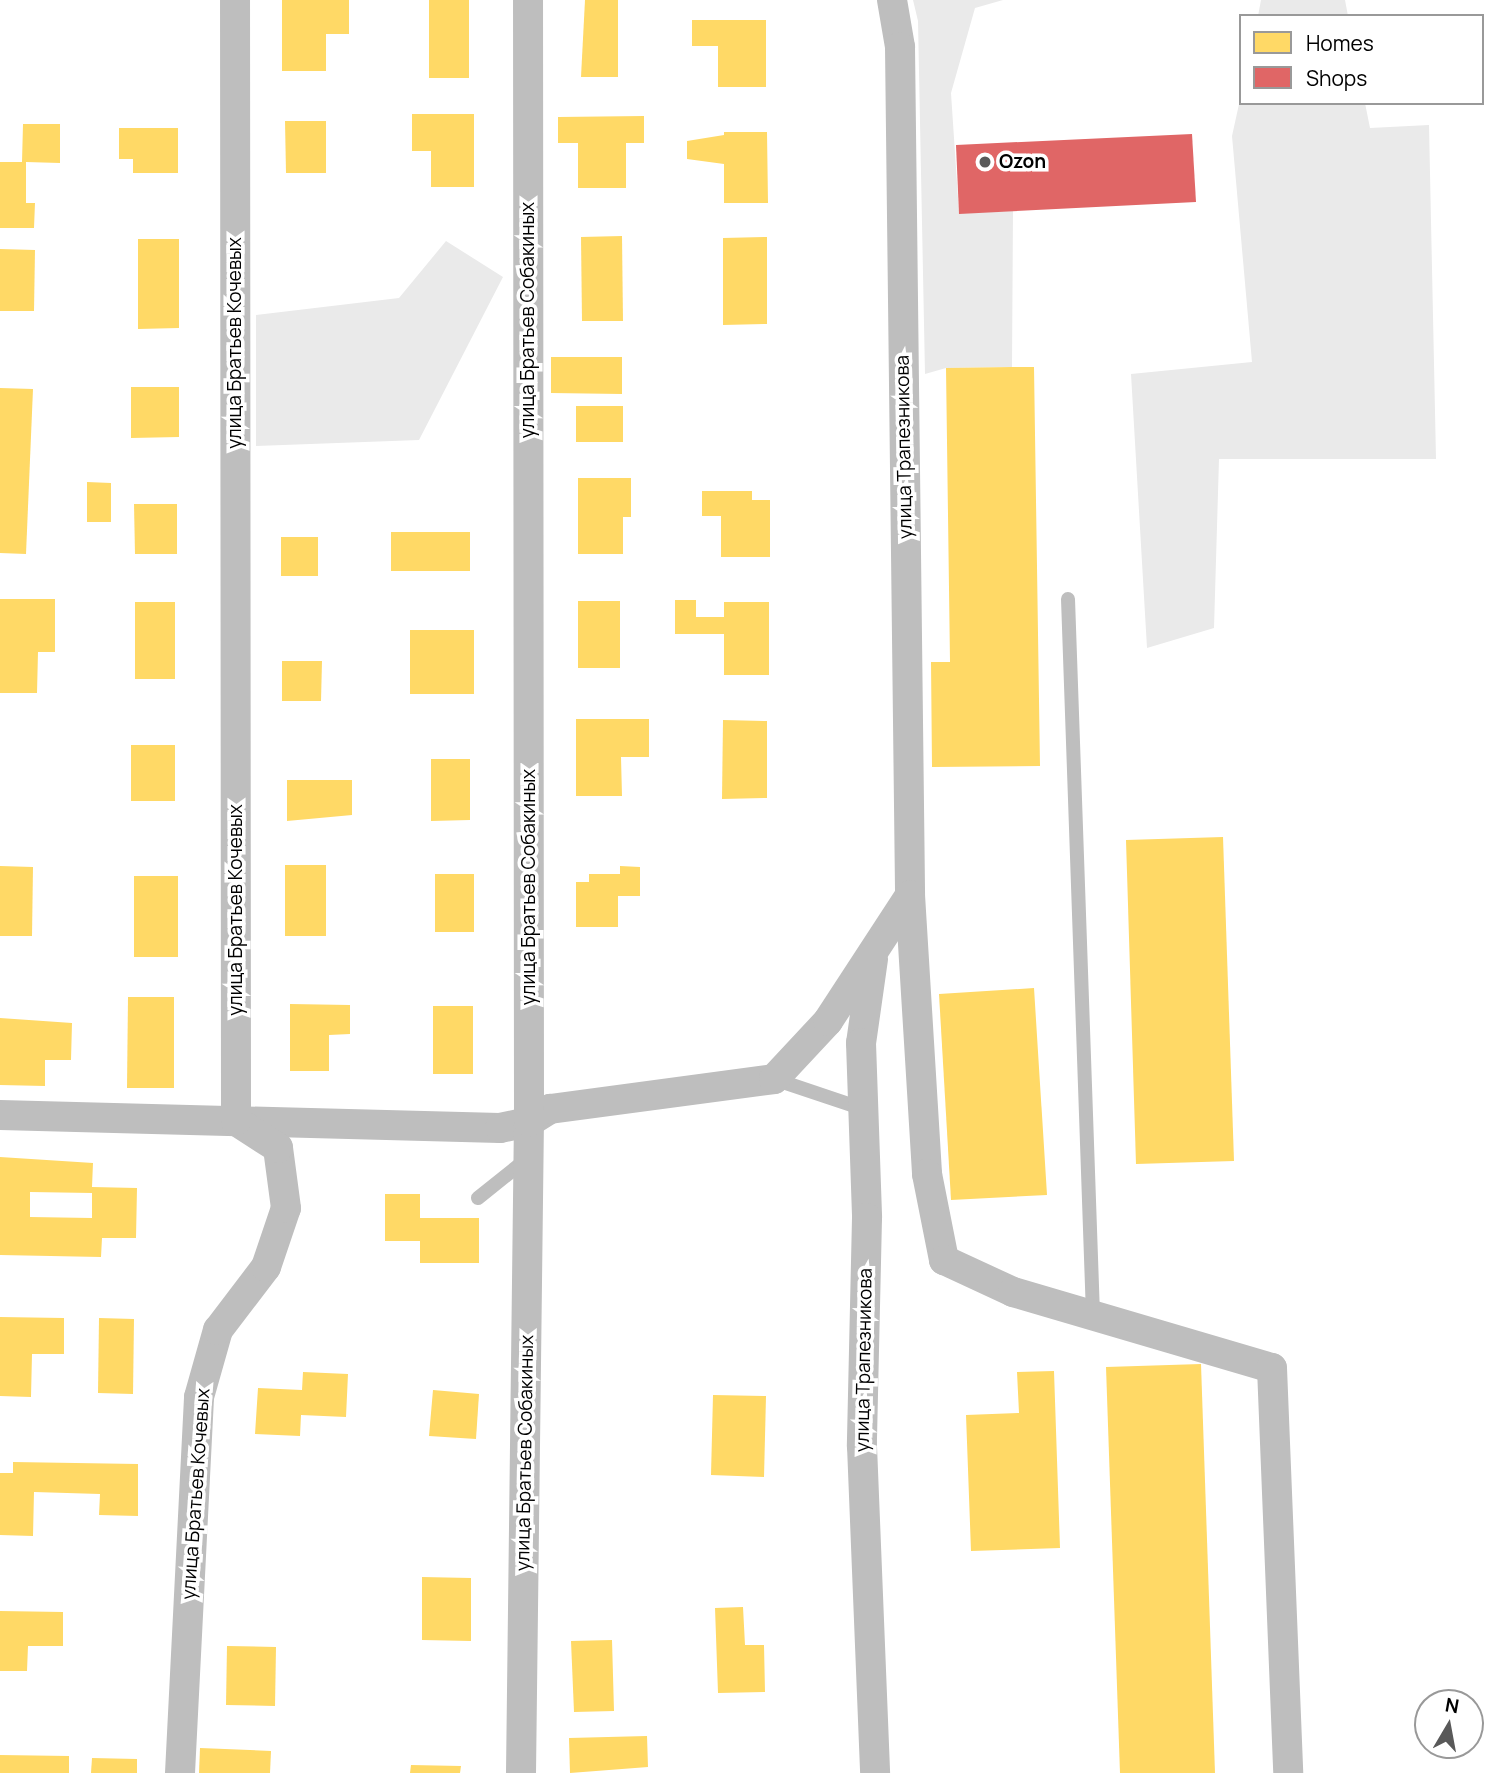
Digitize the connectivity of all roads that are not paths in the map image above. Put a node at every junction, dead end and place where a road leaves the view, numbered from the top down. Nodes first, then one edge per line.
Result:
1 (235, 0) edge
2 (528, 0) edge
3 (892, 0) edge
4 (1068, 598) dead end
5 (909, 895) junction
6 (874, 948) junction
7 (774, 1079) junction
8 (863, 1109) junction
9 (0, 1115) edge
10 (236, 1121) junction
11 (529, 1122) junction
12 (529, 1158) junction
13 (478, 1198) dead end
14 (1093, 1315) junction
15 (180, 1773) edge
16 (521, 1773) edge
17 (875, 1773) edge
18 (1288, 1773) edge

1 - 10 street, улица Братьев Кочевых
2 - 11 street, улица Братьев Собакиных
3 - 5 street, улица Трапезникова
4 - 14 lane
5 - 6 street
5 - 14 street, улица Трапезникова
6 - 7 street
6 - 8 street, улица Трапезникова
7 - 8 lane
7 - 11 street
8 - 17 street, улица Трапезникова
9 - 10 street
10 - 11 street
10 - 15 street, улица Братьев Кочевых
11 - 12 street, улица Братьев Собакиных
12 - 13 lane
12 - 16 street, улица Братьев Собакиных
14 - 18 street

